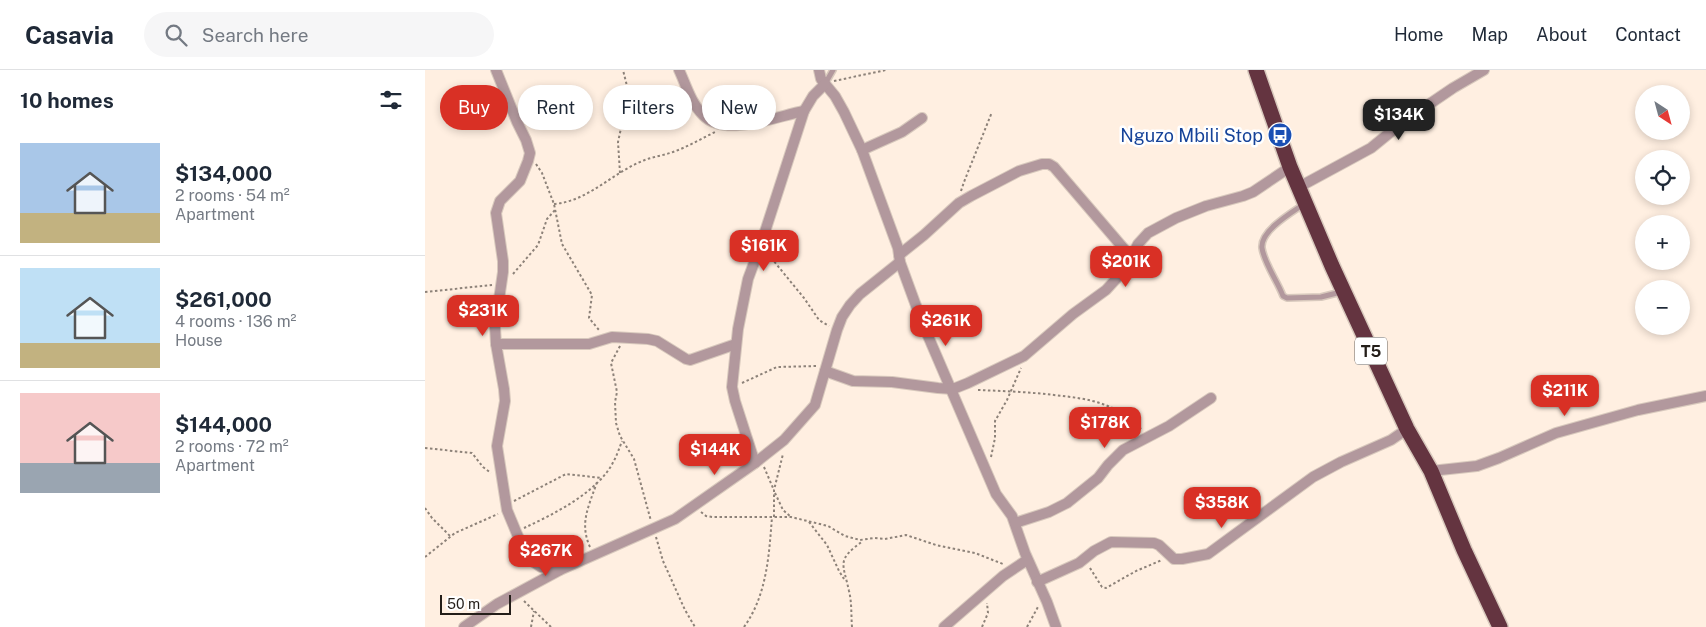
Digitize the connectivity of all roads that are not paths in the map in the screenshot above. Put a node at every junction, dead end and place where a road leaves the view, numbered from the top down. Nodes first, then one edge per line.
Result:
1 (496, 70) edge
2 (679, 70) edge
3 (819, 70) edge
4 (833, 70) edge
5 (1256, 70) edge
6 (1484, 70) edge
7 (826, 83) junction
8 (804, 111) junction
9 (922, 118) dead end
10 (862, 150) junction
11 (1290, 167) junction
12 (1299, 186) junction
13 (1306, 202) junction
14 (1131, 257) junction
15 (900, 259) junction
16 (1344, 292) junction
17 (496, 344) junction
18 (737, 344) junction
19 (825, 369) junction
20 (951, 389) junction
21 (1706, 396) edge
22 (1211, 398) dead end
23 (1407, 429) junction
24 (758, 461) junction
25 (1431, 471) junction
26 (1015, 523) junction
27 (1027, 560) junction
28 (535, 563) junction
29 (560, 570) junction
30 (1037, 582) junction
31 (531, 586) junction
32 (464, 627) edge
33 (944, 627) edge
34 (1056, 627) edge
35 (1500, 627) edge

1 - 17 street
2 - 8 street
3 - 7 street
4 - 7 lane
5 - 11 highway, T5
6 - 12 street
7 - 8 street
7 - 10 street
8 - 18 street
9 - 10 street
10 - 15 street
11 - 12 highway, T5
11 - 14 street
12 - 13 highway, T5
13 - 16 highway, T5
13 - 16 lane
14 - 15 street
14 - 20 street
15 - 19 street
15 - 20 street
16 - 23 highway, T5
17 - 18 street
17 - 28 street
18 - 24 street
19 - 20 street
19 - 24 street
20 - 26 street
21 - 25 street
22 - 26 street
23 - 25 highway, T5
23 - 30 street
24 - 29 street
25 - 35 highway, T5
26 - 27 street
27 - 30 street
27 - 33 street
28 - 29 street
28 - 31 street
29 - 31 street
30 - 34 street
31 - 32 street

